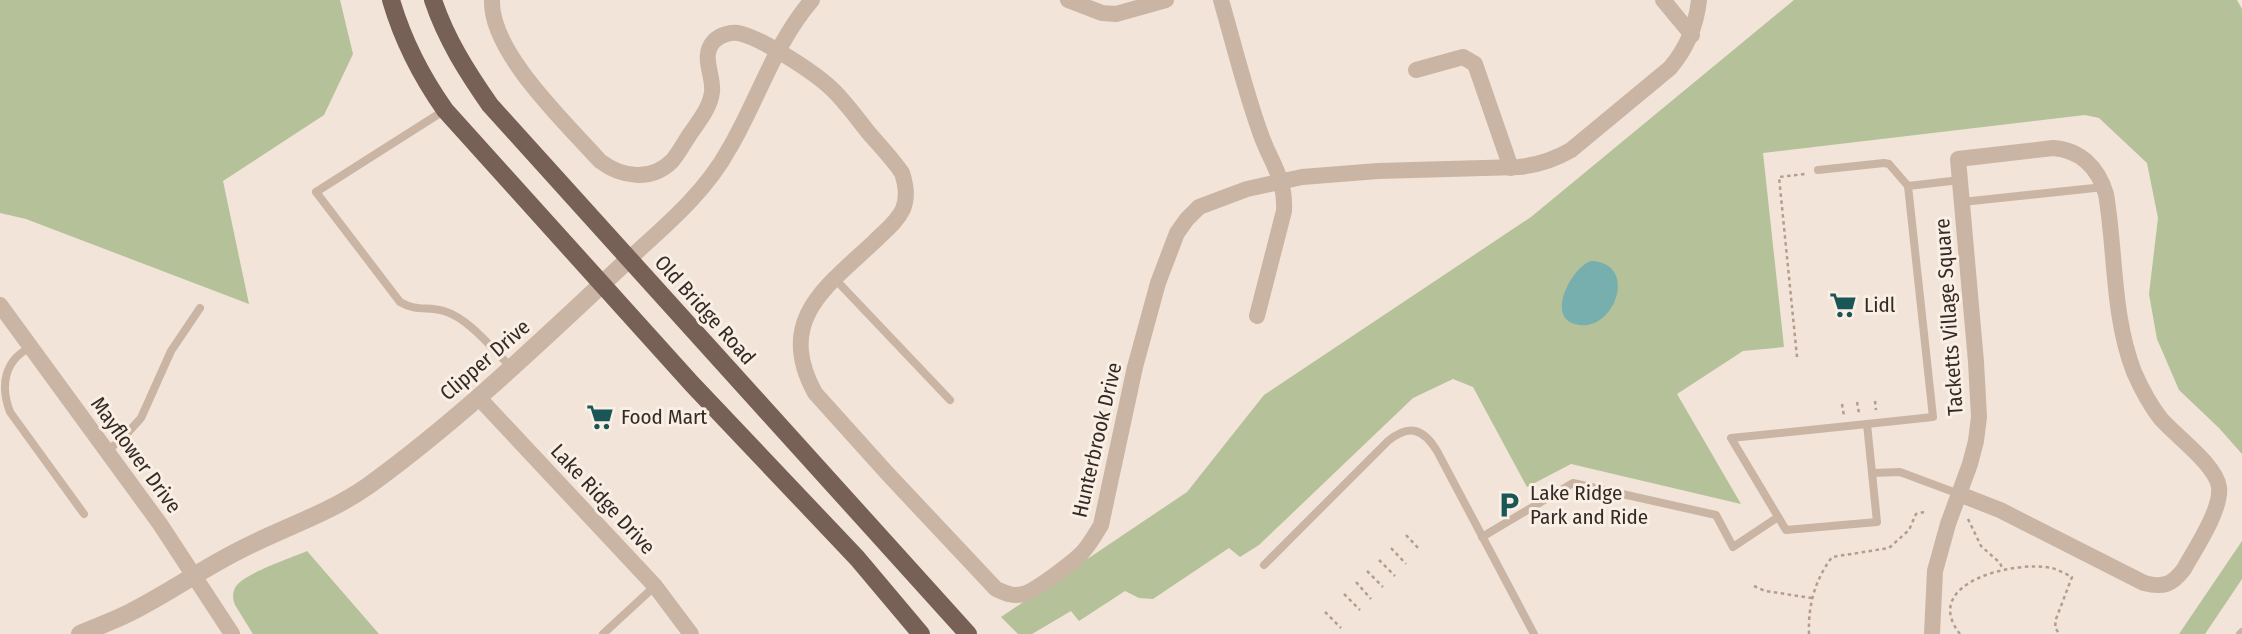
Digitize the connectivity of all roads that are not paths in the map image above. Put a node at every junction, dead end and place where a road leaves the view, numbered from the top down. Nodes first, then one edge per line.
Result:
1 (391, 0) edge
2 (433, 0) edge
3 (492, 0) edge
4 (812, 0) edge
5 (1068, 0) edge
6 (1166, 0) edge
7 (1221, 0) edge
8 (1663, 0) edge
9 (1699, 0) edge
10 (1692, 35) junction
11 (777, 51) junction
12 (1416, 70) dead end
13 (445, 110) junction
14 (1511, 167) junction
15 (1818, 170) road end
16 (1282, 180) junction
17 (1959, 180) junction
18 (1908, 186) junction
19 (2104, 187) junction
20 (1962, 202) junction
21 (629, 259) junction
22 (835, 279) junction
23 (601, 285) junction
24 (0, 305) edge
25 (200, 308) dead end
26 (1257, 316) dead end
27 (32, 346) junction
28 (512, 369) junction
29 (479, 398) junction
30 (950, 400) dead end
31 (1867, 424) junction
32 (107, 451) junction
33 (1873, 473) junction
34 (1959, 494) junction
35 (84, 514) dead end
36 (1778, 517) junction
37 (1482, 537) junction
38 (1264, 565) dead end
39 (195, 575) junction
40 (655, 586) junction
41 (90, 632) edge
42 (232, 634) edge
43 (603, 634) edge
44 (691, 634) edge
45 (921, 634) edge
46 (968, 634) edge
47 (1534, 634) edge
48 (1932, 634) edge

1 - 13 main road
2 - 21 main road, Old Bridge Road
3 - 11 street
4 - 11 street, Clipper Drive
5 - 6 street
7 - 16 street
8 - 10 street
9 - 10 street, Hunterbrook Drive
10 - 14 street, Hunterbrook Drive
11 - 21 street, Clipper Drive
11 - 22 street, Hunterbrook Drive
12 - 14 street
13 - 23 main road
13 - 28 lane
14 - 16 street, Hunterbrook Drive
15 - 18 lane
16 - 22 street, Hunterbrook Drive
16 - 26 street
17 - 18 lane
17 - 19 street, Tacketts Village Square
17 - 20 street, Tacketts Village Square
18 - 31 lane
19 - 20 lane
19 - 34 street
20 - 34 street, Tacketts Village Square
21 - 23 street, Clipper Drive
21 - 46 main road, Old Bridge Road
22 - 30 lane
23 - 28 street, Clipper Drive
23 - 45 main road
24 - 27 street, Mayflower Drive
25 - 32 lane
27 - 32 street, Mayflower Drive
27 - 35 lane
28 - 29 street, Clipper Drive
29 - 39 street, Clipper Drive
29 - 40 street, Lake Ridge Drive
31 - 33 lane
31 - 36 lane
32 - 39 street, Mayflower Drive
33 - 34 lane
33 - 36 lane
34 - 48 street, Tacketts Village Square
36 - 37 lane
37 - 38 lane
37 - 47 lane
39 - 41 street, Clipper Drive
39 - 42 street, Mayflower Drive
40 - 43 lane
40 - 44 street, Lake Ridge Drive

